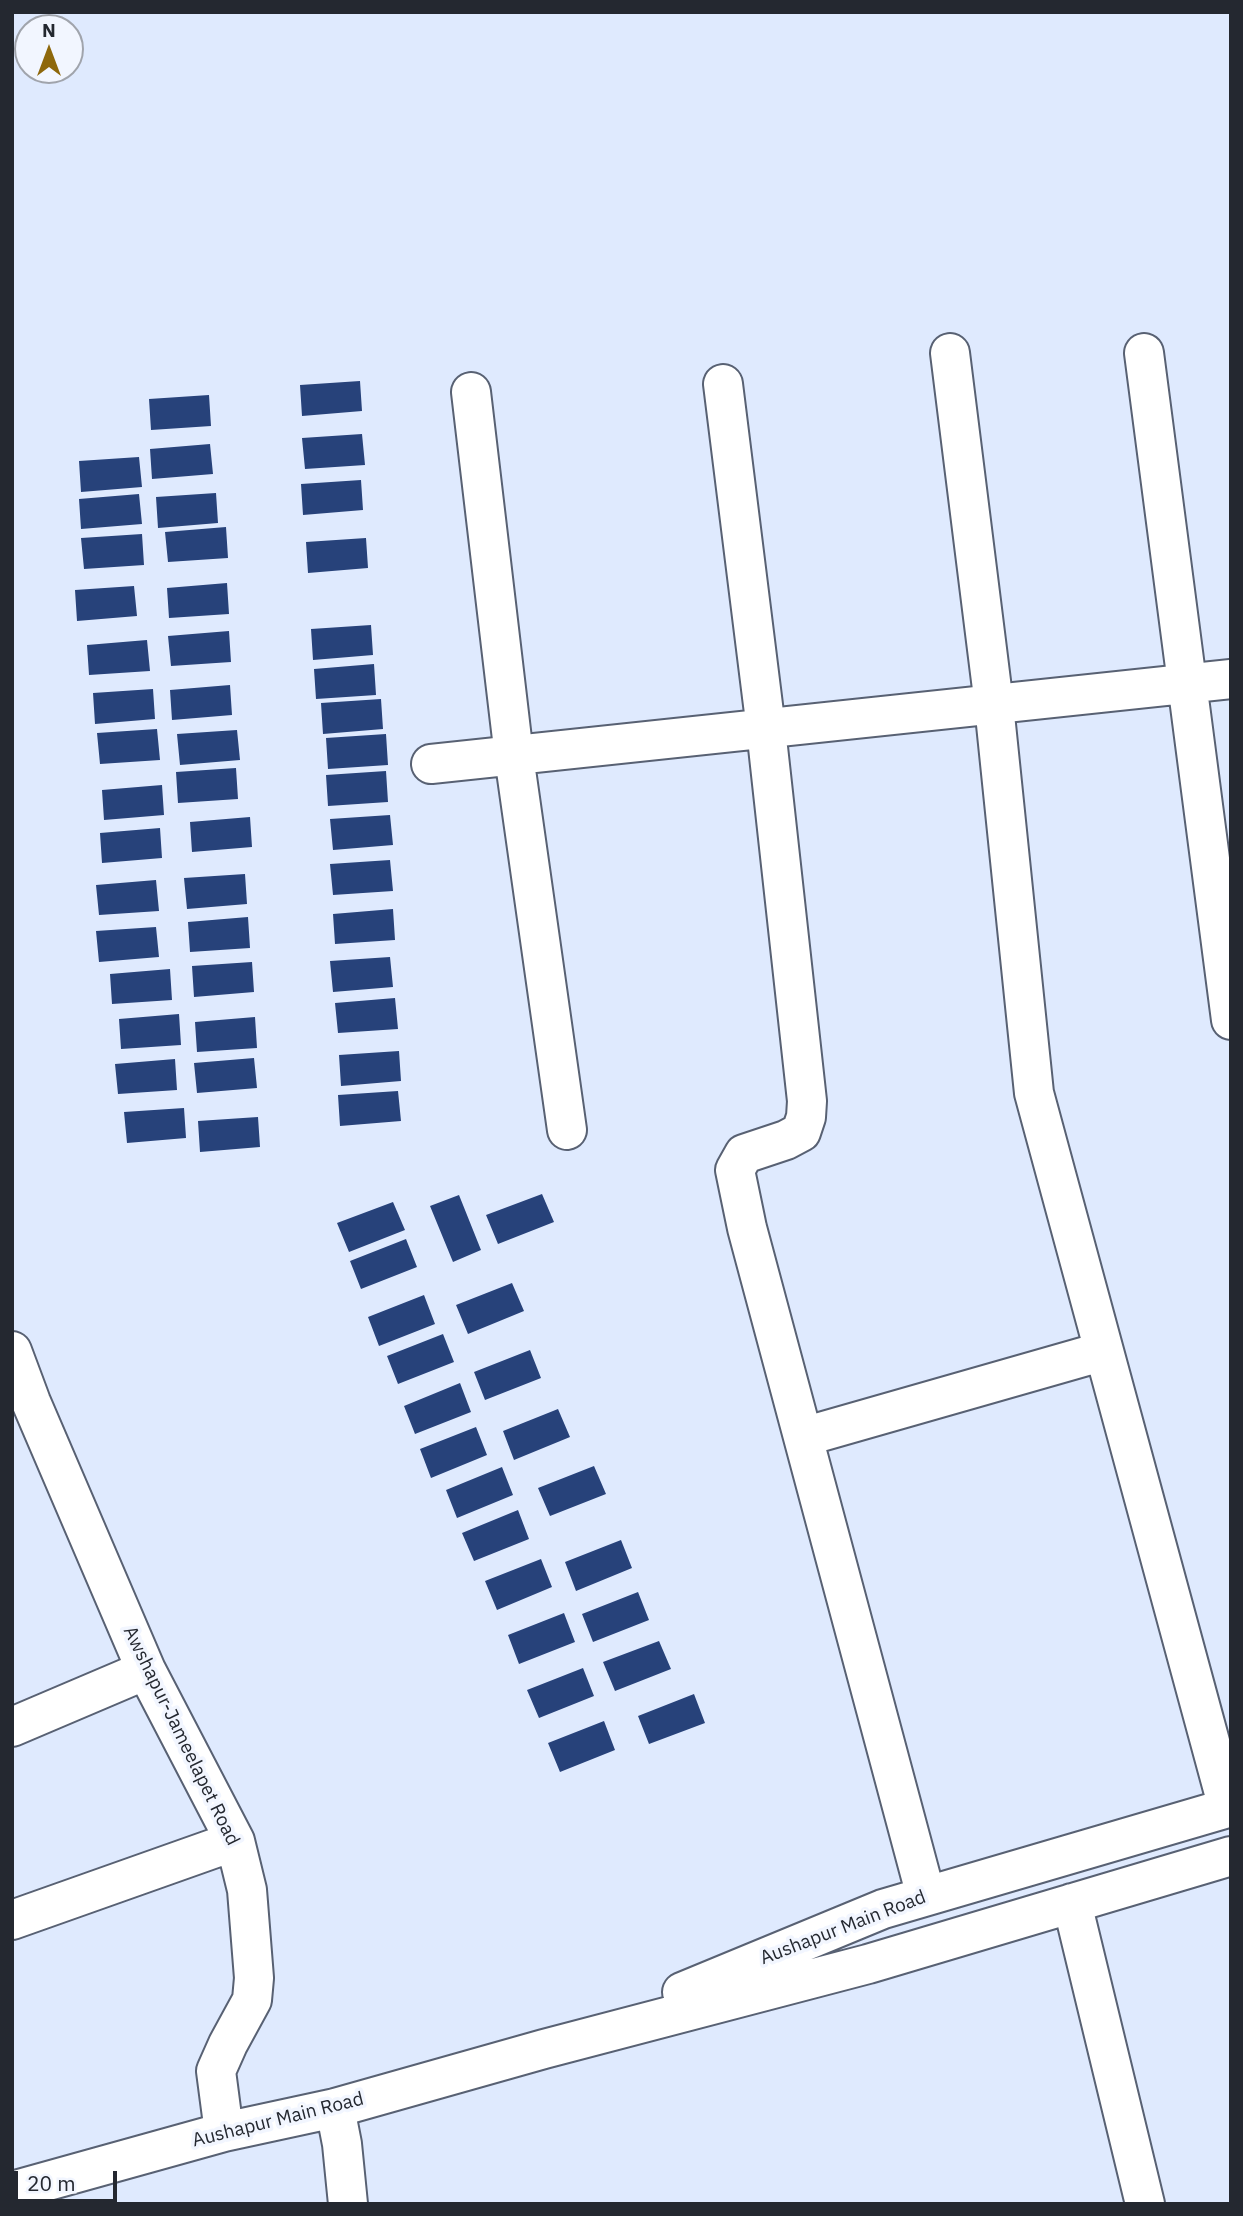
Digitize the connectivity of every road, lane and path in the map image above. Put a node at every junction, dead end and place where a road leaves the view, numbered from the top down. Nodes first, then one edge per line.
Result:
1 (950, 353) dead end
2 (1144, 353) dead end
3 (723, 384) dead end
4 (471, 392) dead end
5 (1231, 679) edge
6 (1189, 684) junction
7 (994, 705) junction
8 (766, 729) junction
9 (514, 756) junction
10 (431, 764) dead end
11 (1231, 1020) edge
12 (567, 1130) dead end
13 (12, 1351) edge
14 (1104, 1351) junction
15 (20, 1393) edge
16 (803, 1437) junction
17 (146, 1670) junction
18 (12, 1727) edge
19 (1229, 1807) edge
20 (234, 1841) junction
21 (1231, 1856) edge
22 (926, 1896) junction
23 (1072, 1903) junction
24 (12, 1920) edge
25 (544, 2049) junction
26 (335, 2108) junction
27 (224, 2132) junction
28 (12, 2192) edge
29 (348, 2204) edge
30 (1145, 2204) edge

1 - 7 street
2 - 6 street
3 - 8 street
4 - 9 street
5 - 6 street
6 - 7 street
6 - 11 street
7 - 8 street
7 - 14 street
8 - 9 street
8 - 16 street
9 - 10 street
9 - 12 street
13 - 15 street, Awshapur-Jameelapet Road
14 - 16 street
14 - 19 street
15 - 17 street, Awshapur-Jameelapet Road
16 - 22 street
17 - 18 street
17 - 20 street, Awshapur-Jameelapet Road
19 - 22 street, Aushapur Main Road
20 - 24 street
20 - 27 street, Awshapur-Jameelapet Road
21 - 23 street, Aushapur Main Road
22 - 25 street, Aushapur Main Road
23 - 25 street, Aushapur Main Road
23 - 30 street
25 - 26 street, Aushapur Main Road
26 - 27 street, Aushapur Main Road
26 - 29 street
27 - 28 street, Aushapur Main Road

